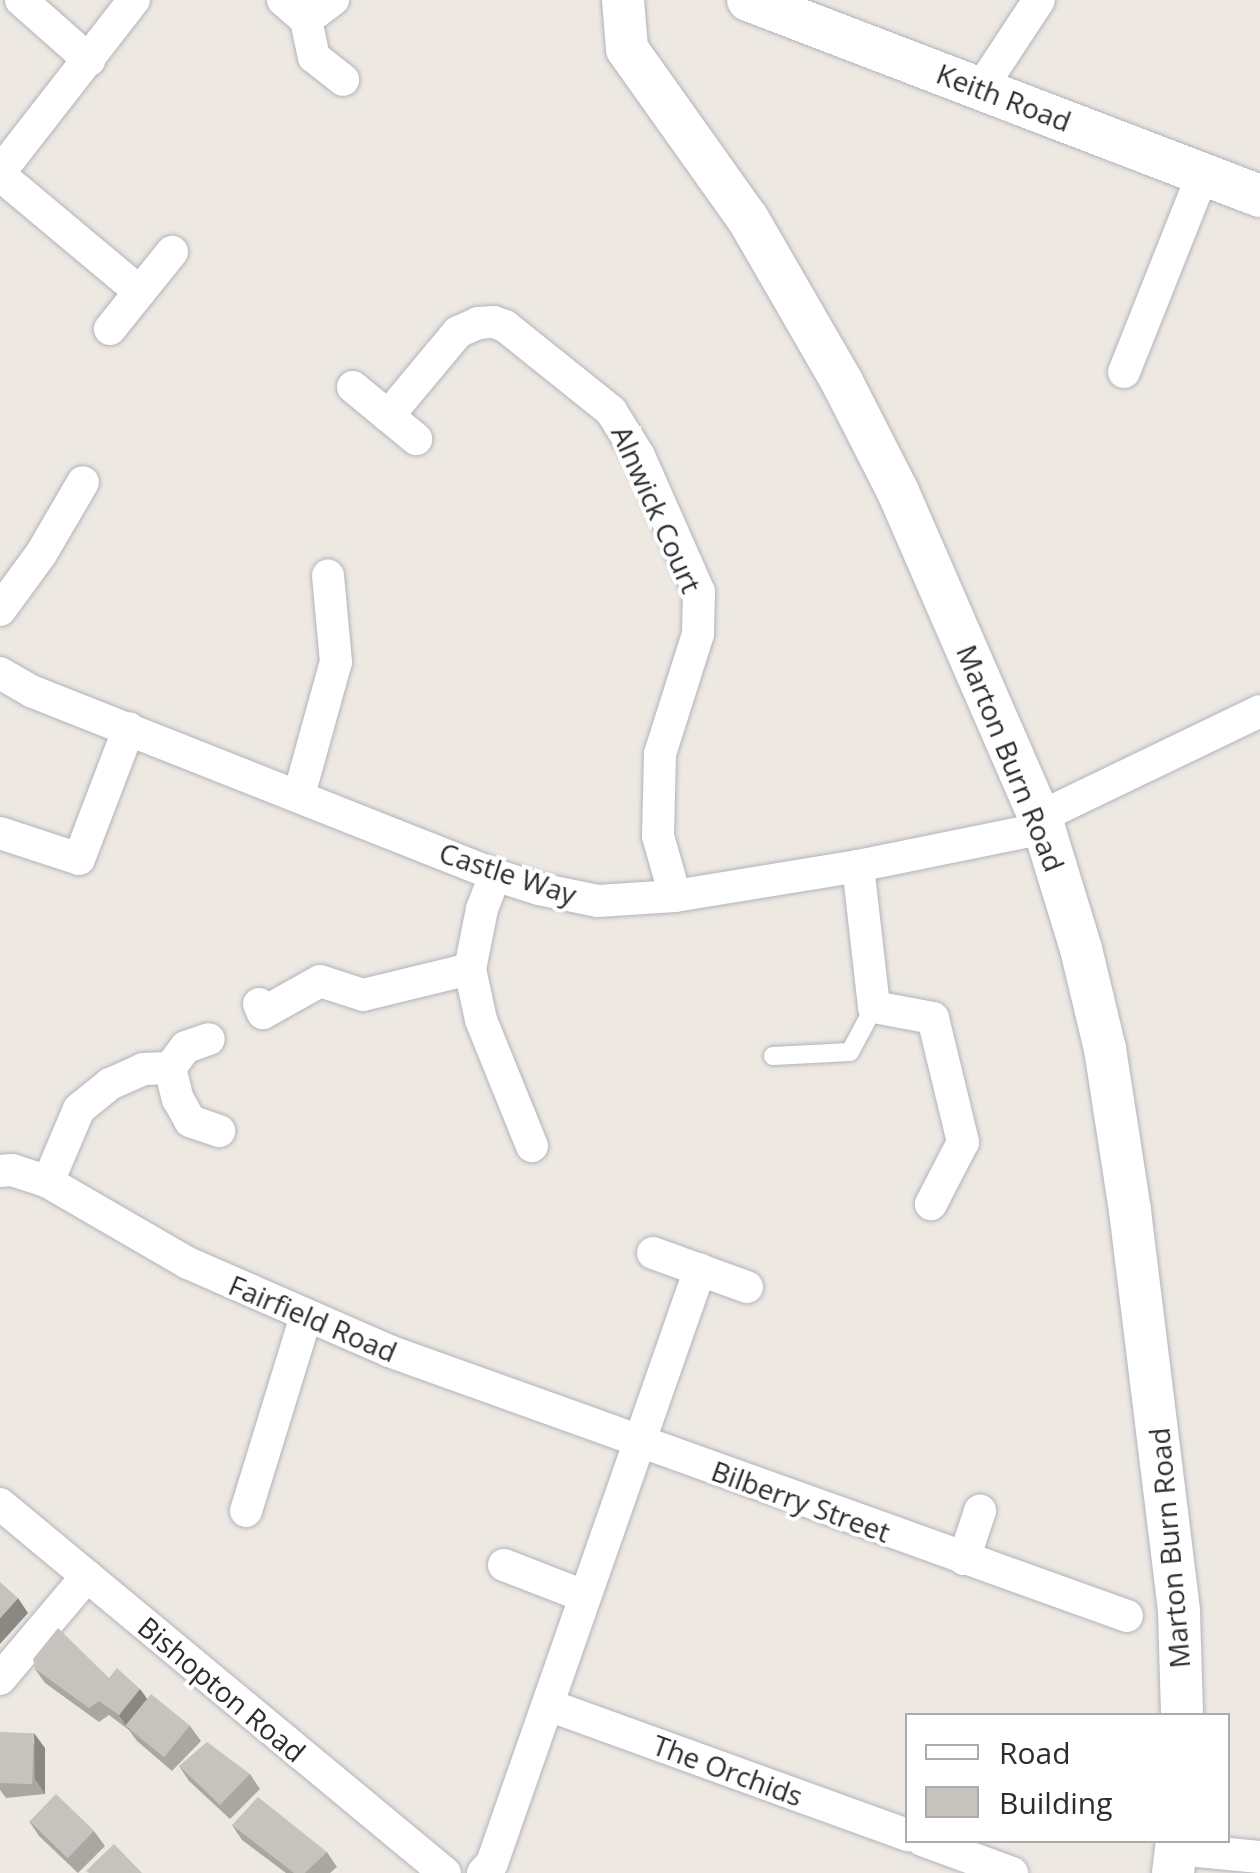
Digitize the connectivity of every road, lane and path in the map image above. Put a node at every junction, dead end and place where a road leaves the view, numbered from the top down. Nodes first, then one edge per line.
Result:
1 (21, 0) edge
2 (134, 0) edge
3 (333, 0) edge
4 (623, 0) edge
5 (748, 0) edge
6 (1038, 0) edge
7 (295, 10) edge
8 (89, 60) junction
9 (343, 80) dead end
10 (982, 88) junction
11 (1203, 173) junction
12 (0, 174) edge
13 (1260, 196) edge
14 (172, 252) dead end
15 (140, 292) junction
16 (110, 329) dead end
17 (1124, 372) dead end
18 (353, 387) dead end
19 (388, 416) junction
20 (416, 440) dead end
21 (83, 482) dead end
22 (328, 575) dead end
23 (0, 610) edge
24 (0, 673) edge
25 (1260, 711) edge
26 (129, 728) junction
27 (299, 795) junction
28 (1042, 822) junction
29 (0, 834) edge
30 (858, 866) junction
31 (495, 875) junction
32 (676, 896) junction
33 (470, 969) junction
34 (259, 1004) dead end
35 (874, 1007) junction
36 (210, 1039) dead end
37 (773, 1056) dead end
38 (170, 1068) junction
39 (219, 1131) dead end
40 (532, 1146) dead end
41 (0, 1171) edge
42 (48, 1182) junction
43 (931, 1204) dead end
44 (653, 1253) dead end
45 (700, 1269) junction
46 (747, 1287) dead end
47 (306, 1316) junction
48 (638, 1443) junction
49 (0, 1504) edge
50 (246, 1511) dead end
51 (980, 1511) dead end
52 (964, 1559) junction
53 (504, 1565) dead end
54 (87, 1576) junction
55 (584, 1596) junction
56 (1127, 1616) dead end
57 (0, 1679) edge
58 (548, 1705) junction
59 (1182, 1713) edge
60 (905, 1834) edge
61 (930, 1843) edge
62 (1176, 1854) edge
63 (1260, 1857) edge
64 (1006, 1872) edge
65 (445, 1873) edge
66 (483, 1873) edge

1 - 8 street
2 - 8 street
3 - 7 street
4 - 28 street, Marton Burn Road
5 - 10 street, Keith Road
6 - 10 street
7 - 9 street
8 - 12 street
10 - 11 street, Keith Road
11 - 13 street, Keith Road
11 - 17 street
12 - 15 street
14 - 15 street
15 - 16 street
18 - 19 street
19 - 20 street
19 - 32 street, Alnwick Court
21 - 23 street
22 - 27 street
24 - 26 street, Castle Way
25 - 28 street, Castle Way
26 - 27 street, Castle Way
26 - 29 street
27 - 31 street, Castle Way
28 - 30 street, Castle Way
28 - 59 street, Marton Burn Road
30 - 32 street, Castle Way
30 - 35 street
31 - 32 street, Castle Way
31 - 33 street
33 - 34 street
33 - 40 street
35 - 37 lane
35 - 43 street
36 - 38 street
38 - 39 street
38 - 42 street
41 - 42 street, Fairfield Road
42 - 47 street, Fairfield Road
44 - 45 street
45 - 46 street
45 - 48 street
47 - 48 street, Fairfield Road
47 - 50 street
48 - 52 street, Bilberry Street
48 - 55 street
49 - 54 street, Bishopton Road
51 - 52 street
52 - 56 street, Bilberry Street
53 - 55 street
54 - 57 street
54 - 65 street, Bishopton Road
55 - 58 street
58 - 60 street, The Orchids
58 - 66 street
61 - 64 street
62 - 63 street

